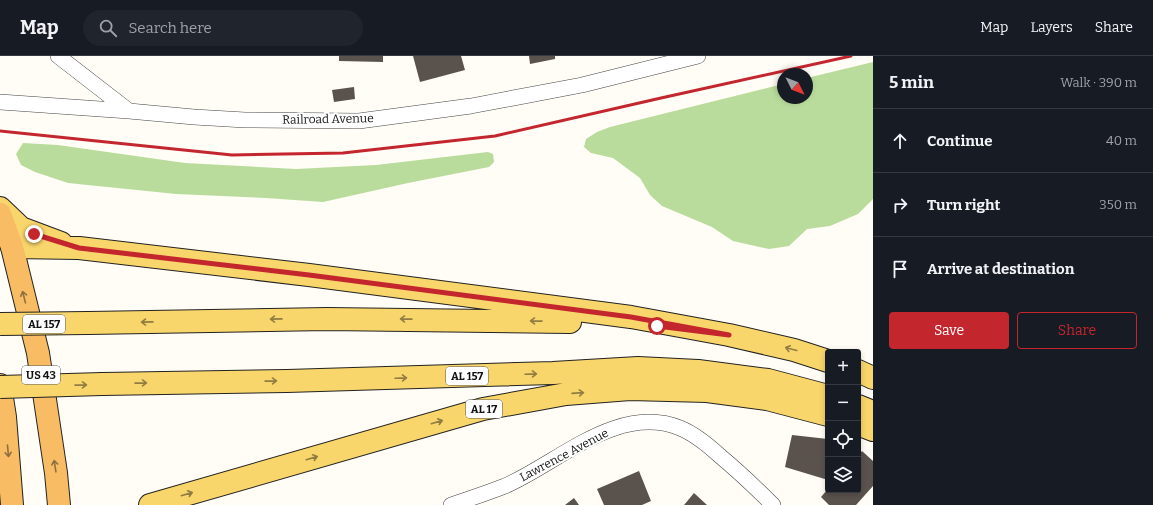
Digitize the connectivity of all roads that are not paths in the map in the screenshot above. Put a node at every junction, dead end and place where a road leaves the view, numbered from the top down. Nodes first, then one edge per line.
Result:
1 (58, 56) edge
2 (698, 56) edge
3 (0, 102) edge
4 (129, 111) junction
5 (0, 208) edge
6 (0, 214) edge
7 (6, 247) edge
8 (79, 248) junction
9 (0, 324) edge
10 (729, 335) junction
11 (825, 360) edge
12 (861, 372) edge
13 (873, 378) edge
14 (0, 386) edge
15 (825, 395) edge
16 (861, 407) edge
17 (873, 412) edge
18 (825, 414) edge
19 (861, 425) edge
20 (873, 430) edge
21 (12, 505) edge
22 (58, 505) edge
23 (151, 505) edge
24 (450, 505) edge
25 (773, 505) edge

1 - 4 street
2 - 4 street, Railroad Avenue
3 - 4 street, Railroad Avenue
5 - 8 main road
6 - 7 highway, US 43
7 - 8 main road
22 -> 7 highway, US 43
8 - 10 main road
10 -> 9 main road, AL 157, bridge
11 -> 10 main road
12 - 13 main road
14 -> 15 main road, AL 157, bridge
14 -> 21 highway
16 - 17 main road
23 -> 18 main road, AL 17
19 - 20 main road
24 - 25 street, Lawrence Avenue

